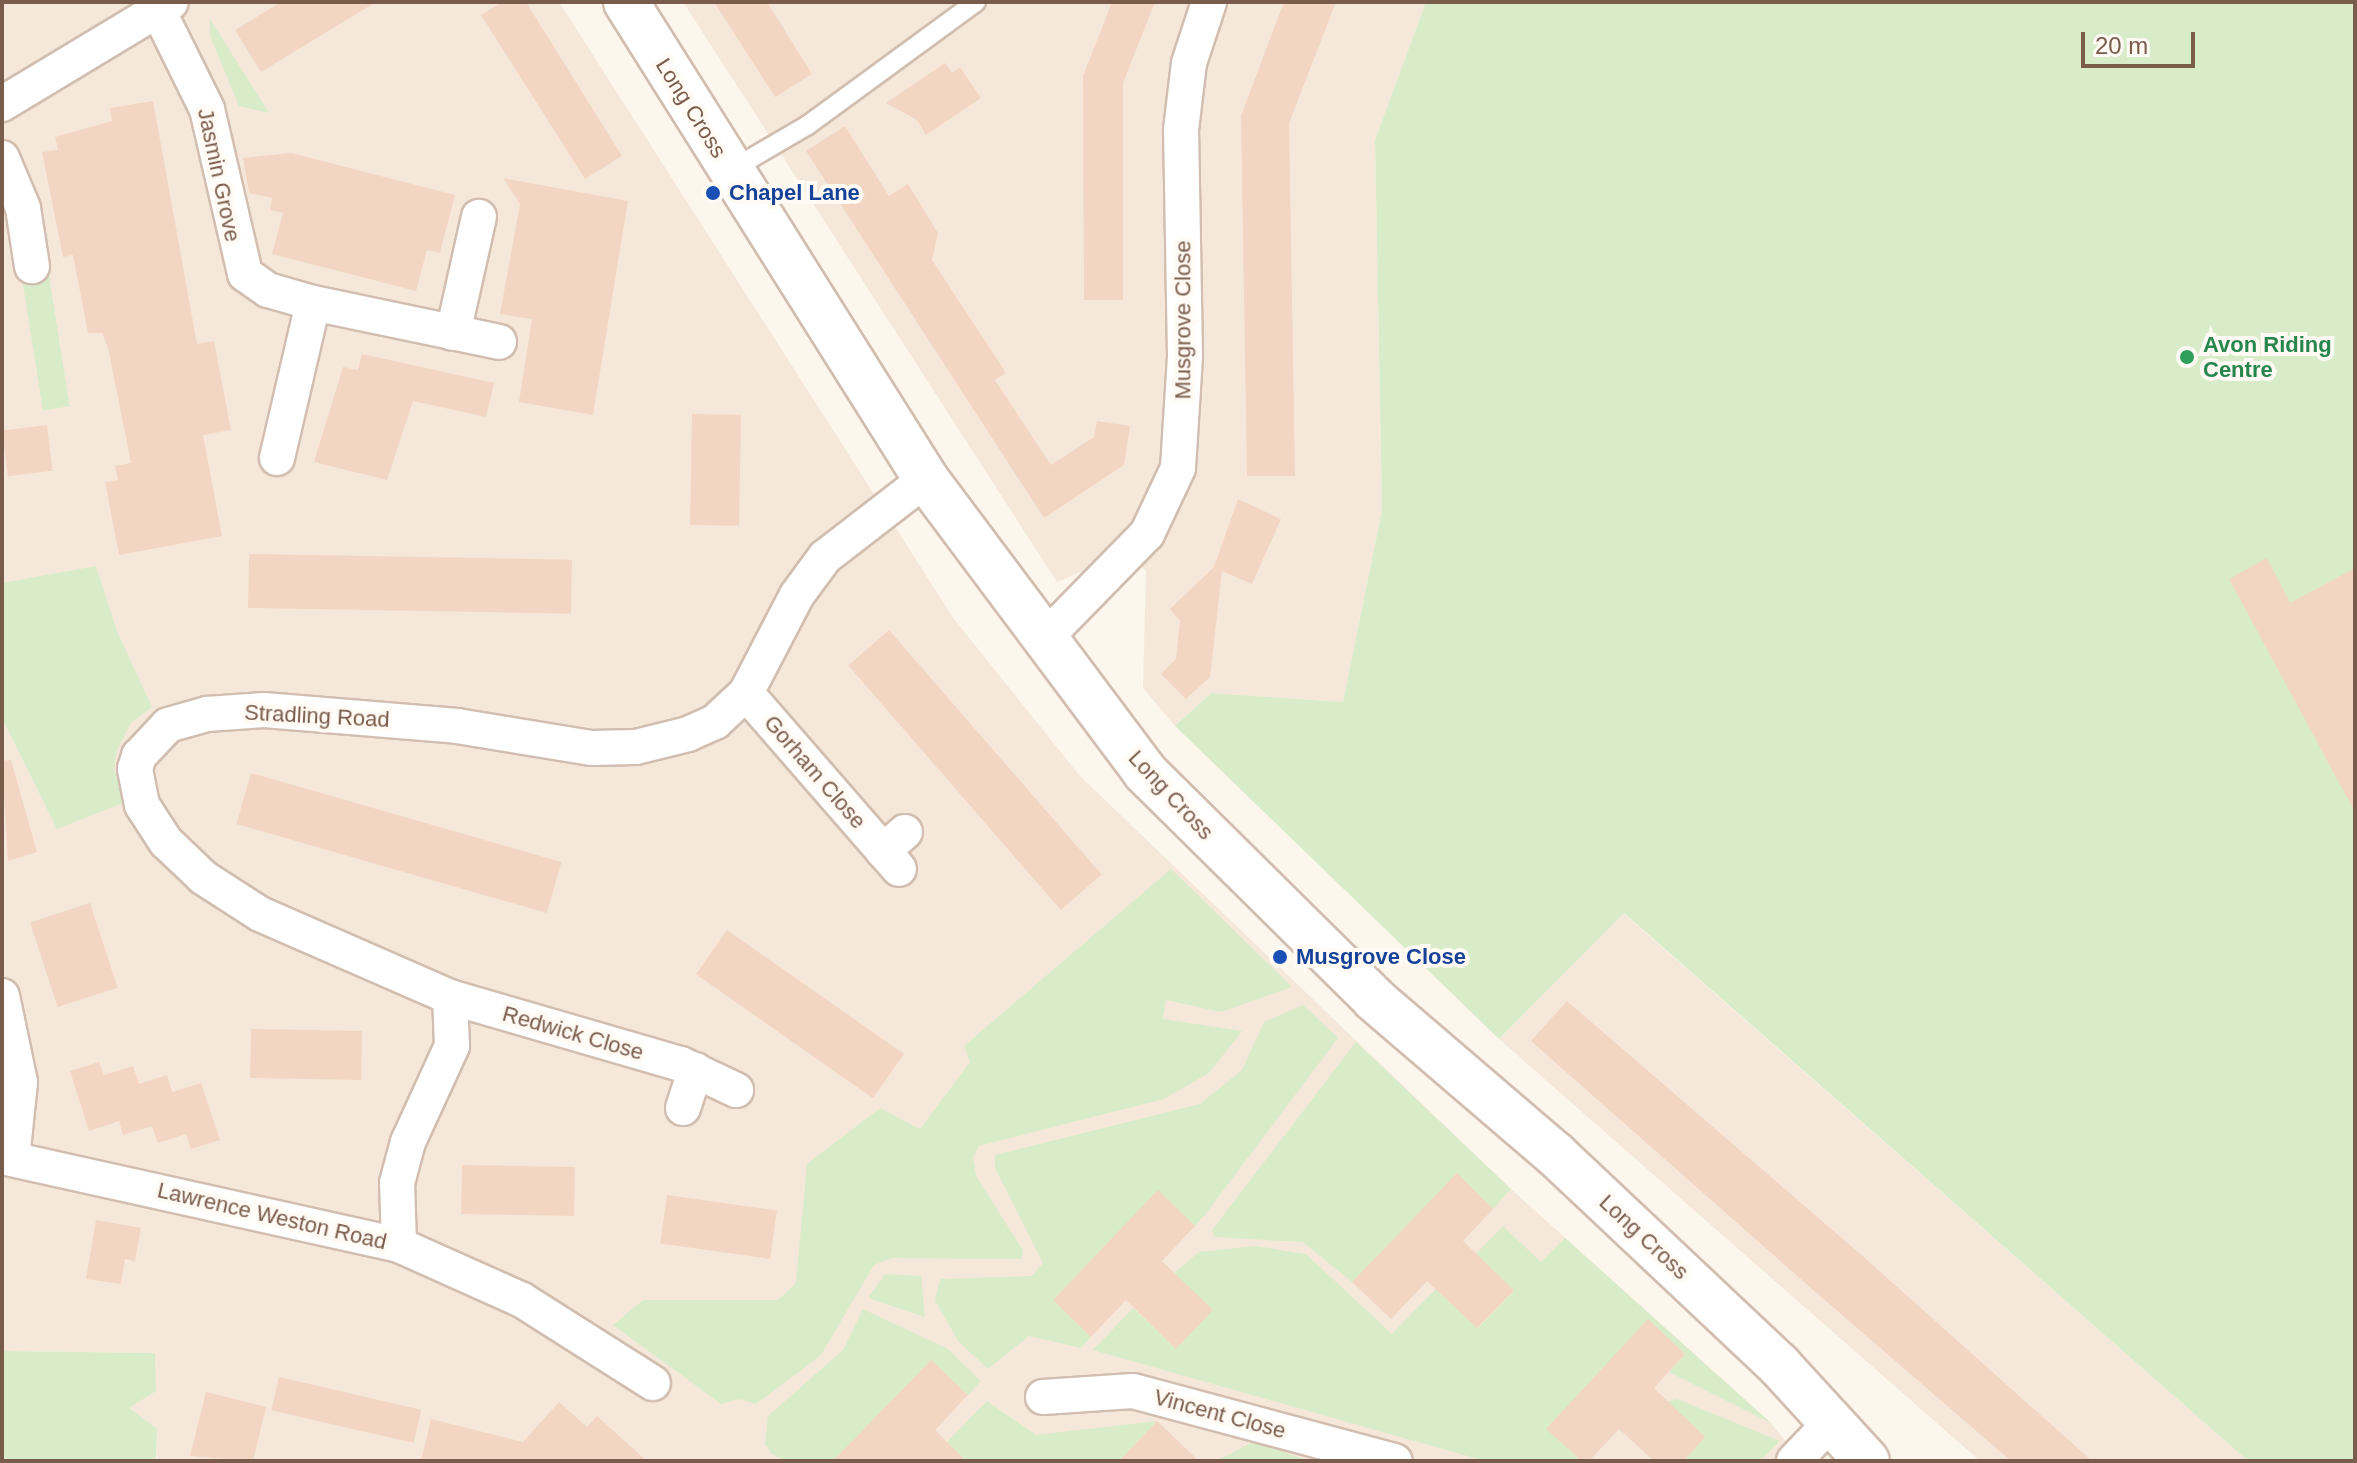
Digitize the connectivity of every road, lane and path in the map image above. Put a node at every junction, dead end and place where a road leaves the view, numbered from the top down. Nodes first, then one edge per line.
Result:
1 (626, 2) edge
2 (976, 2) edge
3 (1209, 2) edge
4 (164, 6) edge
5 (2, 104) edge
6 (2, 158) edge
7 (729, 171) junction
8 (9, 191) edge
9 (479, 217) dead end
10 (32, 266) dead end
11 (313, 303) junction
12 (453, 333) junction
13 (499, 342) dead end
14 (277, 458) dead end
15 (926, 479) junction
16 (1044, 639) junction
17 (746, 693) junction
18 (896, 851) dead end
19 (2, 996) edge
20 (450, 997) junction
21 (695, 1070) junction
22 (736, 1090) dead end
23 (683, 1108) dead end
24 (7, 1158) edge
25 (399, 1245) junction
26 (653, 1383) dead end
27 (1043, 1397) dead end
28 (1833, 1420) junction
29 (1395, 1461) edge
30 (1794, 1461) edge
31 (1867, 1461) edge

1 - 7 street, Long Cross
2 - 7 lane
3 - 16 street, Musgrove Close
4 - 5 street
4 - 11 street, Jasmin Grove
6 - 8 street
7 - 15 street, Long Cross
8 - 10 street
9 - 12 street
11 - 12 street, Jasmin Grove
11 - 14 street
12 - 13 street, Jasmin Grove
15 - 16 street, Long Cross
15 - 17 street, Stradling Road
16 - 28 street, Long Cross
17 - 18 street, Gorham Close
17 - 20 street, Stradling Road
19 - 24 street
20 - 21 street, Redwick Close
20 - 25 street
21 - 22 street, Redwick Close
21 - 23 street
24 - 25 street, Lawrence Weston Road
25 - 26 street, Lawrence Weston Road
27 - 29 street, Vincent Close
28 - 30 street
28 - 31 street, Long Cross

